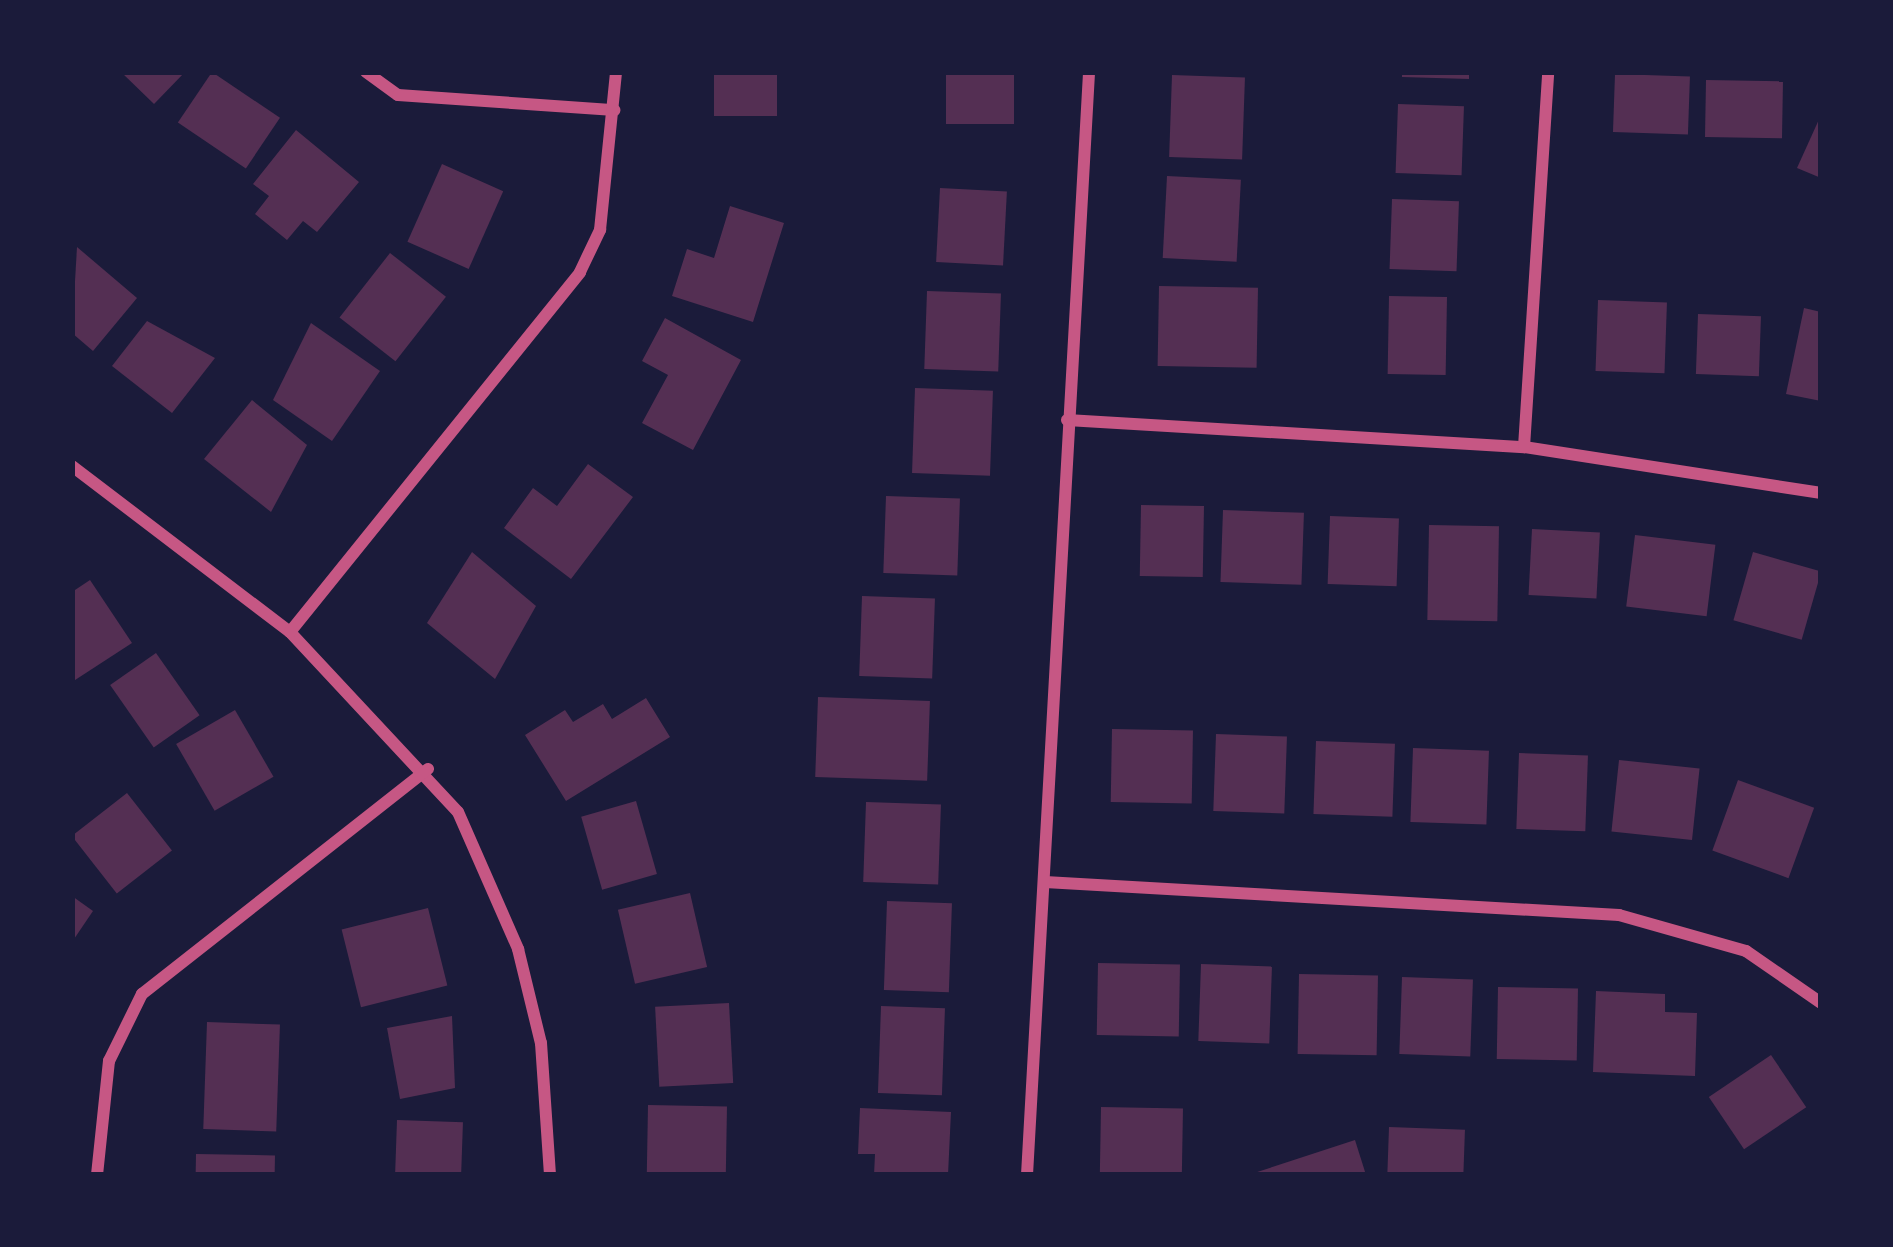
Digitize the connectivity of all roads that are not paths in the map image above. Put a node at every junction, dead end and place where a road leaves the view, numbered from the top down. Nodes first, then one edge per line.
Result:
1 (366, 72) edge
2 (616, 72) edge
3 (1089, 72) edge
4 (1549, 72) edge
5 (614, 110) junction
6 (1067, 420) junction
7 (1524, 447) junction
8 (72, 466) edge
9 (1821, 494) edge
10 (290, 632) junction
11 (428, 769) junction
12 (1045, 882) junction
13 (1821, 1003) edge
14 (97, 1175) edge
15 (550, 1175) edge
16 (1027, 1175) edge

1 - 5 street
2 - 5 street
3 - 6 street
4 - 7 street
5 - 10 street
6 - 7 street
6 - 12 street
7 - 9 street
8 - 10 street
10 - 11 street
11 - 14 street
11 - 15 street
12 - 13 street
12 - 16 street

